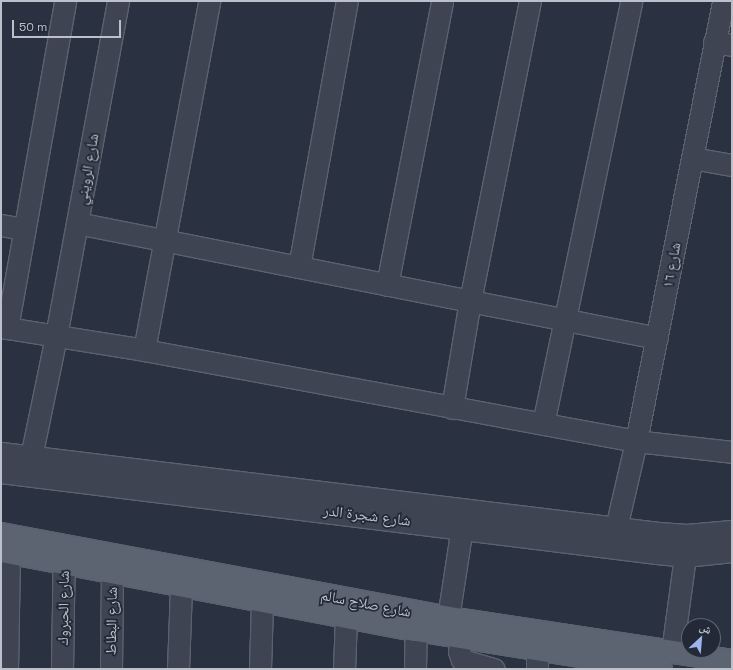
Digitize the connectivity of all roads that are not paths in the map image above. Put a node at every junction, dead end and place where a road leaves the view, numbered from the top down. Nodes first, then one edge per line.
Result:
1 (65, 1) edge
2 (118, 1) edge
3 (209, 1) edge
4 (346, 1) edge
5 (442, 1) edge
6 (530, 1) edge
7 (631, 1) edge
8 (723, 1) edge
9 (723, 44) edge
10 (692, 158) junction
11 (732, 165) edge
12 (77, 223) junction
13 (1, 225) edge
14 (23, 229) junction
15 (164, 240) junction
16 (299, 267) junction
17 (387, 284) junction
18 (470, 301) junction
19 (564, 320) junction
20 (4, 328) edge
21 (56, 336) junction
22 (656, 338) junction
23 (144, 350) junction
24 (452, 408) junction
25 (543, 424) junction
26 (636, 441) junction
27 (732, 452) edge
28 (1, 453) edge
29 (30, 456) junction
30 (1, 472) edge
31 (462, 527) junction
32 (732, 531) edge
33 (614, 537) junction
34 (4, 546) edge
35 (732, 551) edge
36 (64, 555) junction
37 (685, 556) junction
38 (112, 572) junction
39 (181, 586) junction
40 (262, 601) junction
41 (346, 617) junction
42 (448, 618) junction
43 (416, 630) junction
44 (461, 637) junction
45 (538, 650) edge
46 (667, 661) edge
47 (732, 661) edge
48 (633, 667) edge
49 (7, 669) edge
50 (62, 669) edge
51 (110, 669) edge
52 (178, 669) edge
53 (260, 669) edge
54 (344, 669) edge
55 (415, 669) edge
56 (494, 669) edge

1 - 14 street
2 - 12 street, شارع الرويني
3 - 15 street
4 - 16 street
5 - 17 street
6 - 18 street
7 - 19 street
8 - 9 street, شارع ١٦
9 - 10 street, شارع ١٦
10 - 11 street
10 - 22 street, شارع ١٦
12 - 15 street
12 - 21 street, شارع الرويني
13 - 14 street
14 - 20 street
15 - 16 street
15 - 23 street
16 - 17 street
17 - 18 street
18 - 19 street
18 - 24 street
19 - 22 street
19 - 25 street
20 - 21 street
21 - 23 street
21 - 29 street, شارع الرويني
22 - 26 street, شارع ١٦
23 - 24 street
24 - 25 street
25 - 26 street
26 - 27 street
26 - 33 street, شارع ١٦
28 - 29 street, شارع شجرة الدر
29 - 33 street, شارع شجرة الدر
30 - 31 street, شارع شجرة الدر
31 - 33 street, شارع شجرة الدر
31 - 42 street
32 - 33 street, شارع شجرة الدر
33 - 37 street, شارع شجرة الدر
34 - 36 main road, شارع صلاح سالم
34 - 49 street
35 - 37 street, شارع شجرة الدر
36 - 38 main road, شارع صلاح سالم
36 - 42 main road, شارع صلاح سالم
36 - 50 street, شارع الحبروك
37 - 46 street
38 - 39 main road, شارع صلاح سالم
38 - 51 street, شارع البطاط
39 - 40 main road, شارع صلاح سالم
39 - 52 street
40 - 41 main road, شارع صلاح سالم
40 - 53 street
41 - 43 main road, شارع صلاح سالم
41 - 54 street
42 - 45 main road, شارع صلاح سالم
43 - 44 main road, شارع صلاح سالم
43 - 55 street
44 - 45 main road, شارع صلاح سالم
44 - 56 street
45 - 46 main road, شارع صلاح سالم
45 - 48 main road, شارع صلاح سالم
46 - 47 main road, شارع صلاح سالم
46 - 48 main road, شارع صلاح سالم

